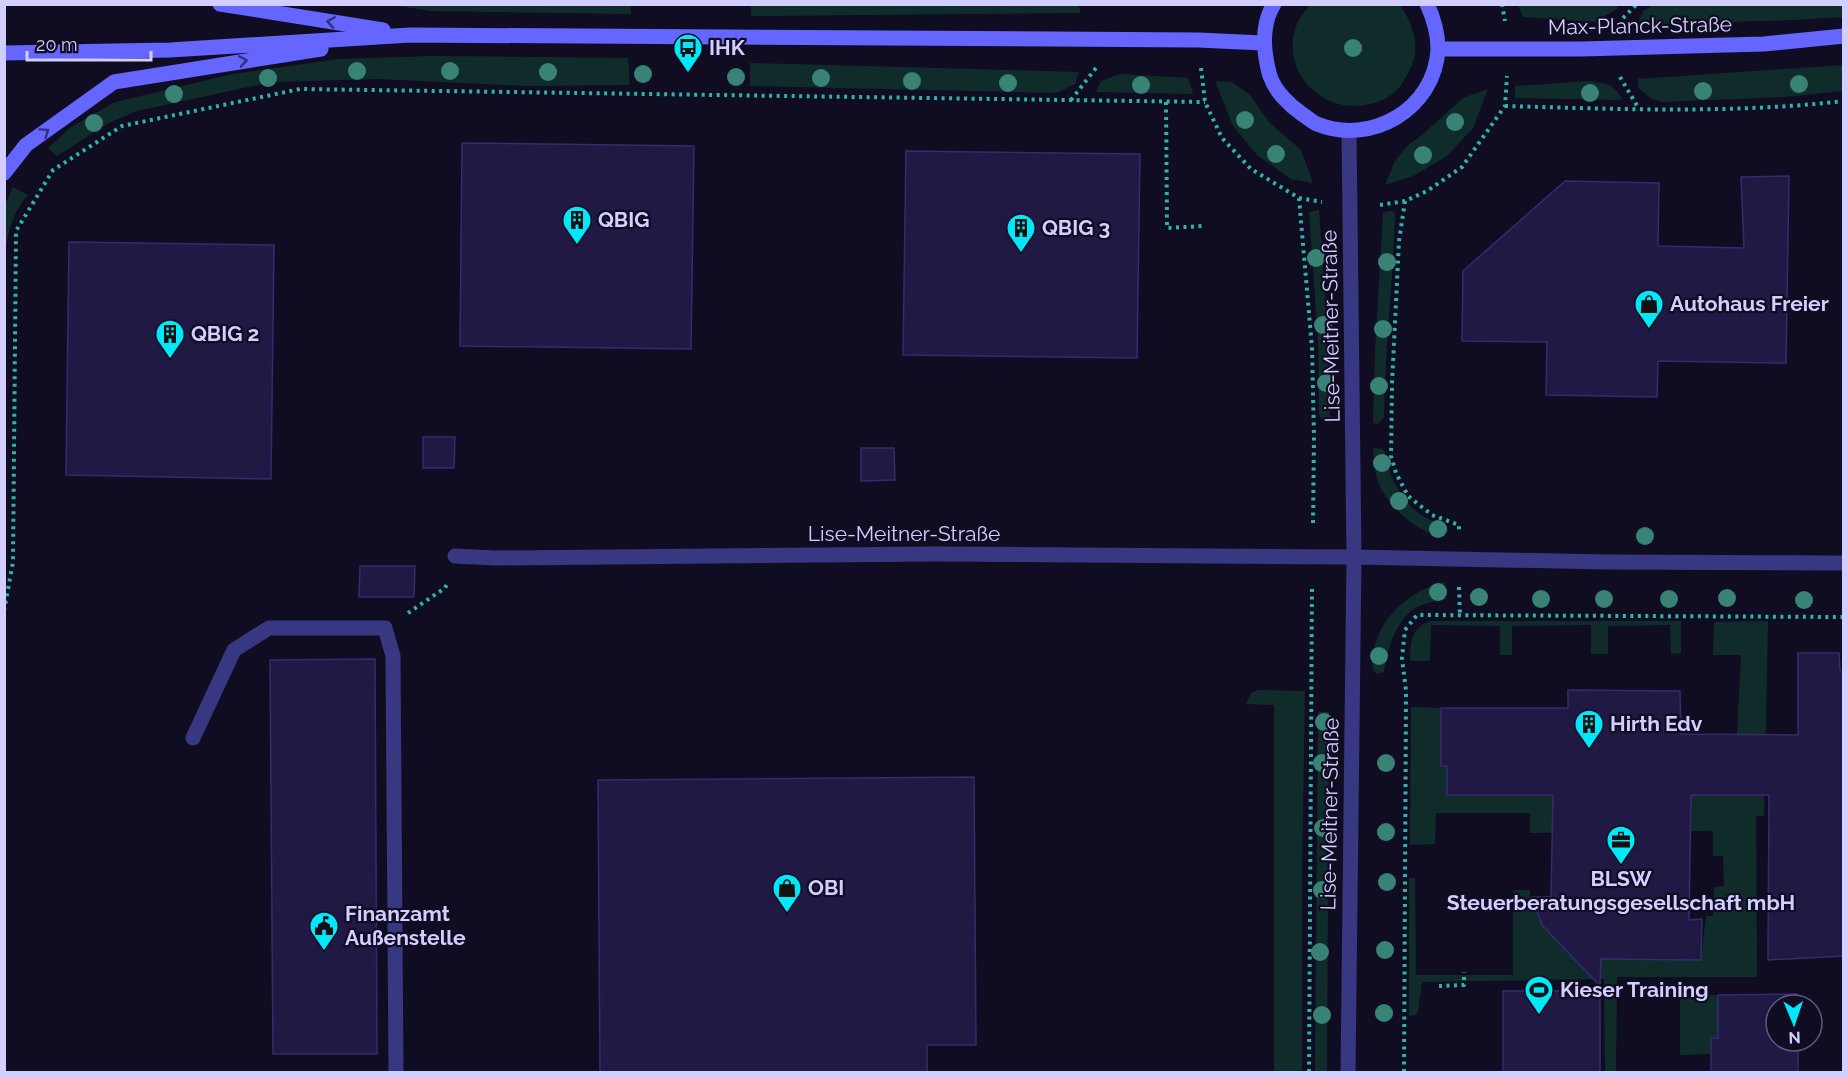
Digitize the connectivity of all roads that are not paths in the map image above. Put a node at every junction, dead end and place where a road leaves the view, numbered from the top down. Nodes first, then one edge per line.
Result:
1 (220, 4) edge
2 (1274, 4) edge
3 (1427, 4) edge
4 (410, 35) junction
5 (1844, 36) edge
6 (1263, 43) junction
7 (1438, 49) junction
8 (4, 53) edge
9 (1349, 131) junction
10 (4, 173) edge
11 (455, 556) road end
12 (1354, 557) junction
13 (1844, 563) edge
14 (193, 738) dead end
15 (396, 1072) edge
16 (1348, 1072) edge

4 -> 1 street
2 - 6 street
3 - 7 street
4 - 6 street
4 - 8 street
10 -> 4 street
5 - 7 street, Max-Planck-Straße
6 - 9 street
7 - 9 street
9 - 12 street, Lise-Meitner-Straße
11 - 12 street, Lise-Meitner-Straße
12 - 13 street, Lise-Meitner-Straße
12 - 16 street, Lise-Meitner-Straße
14 - 15 street

